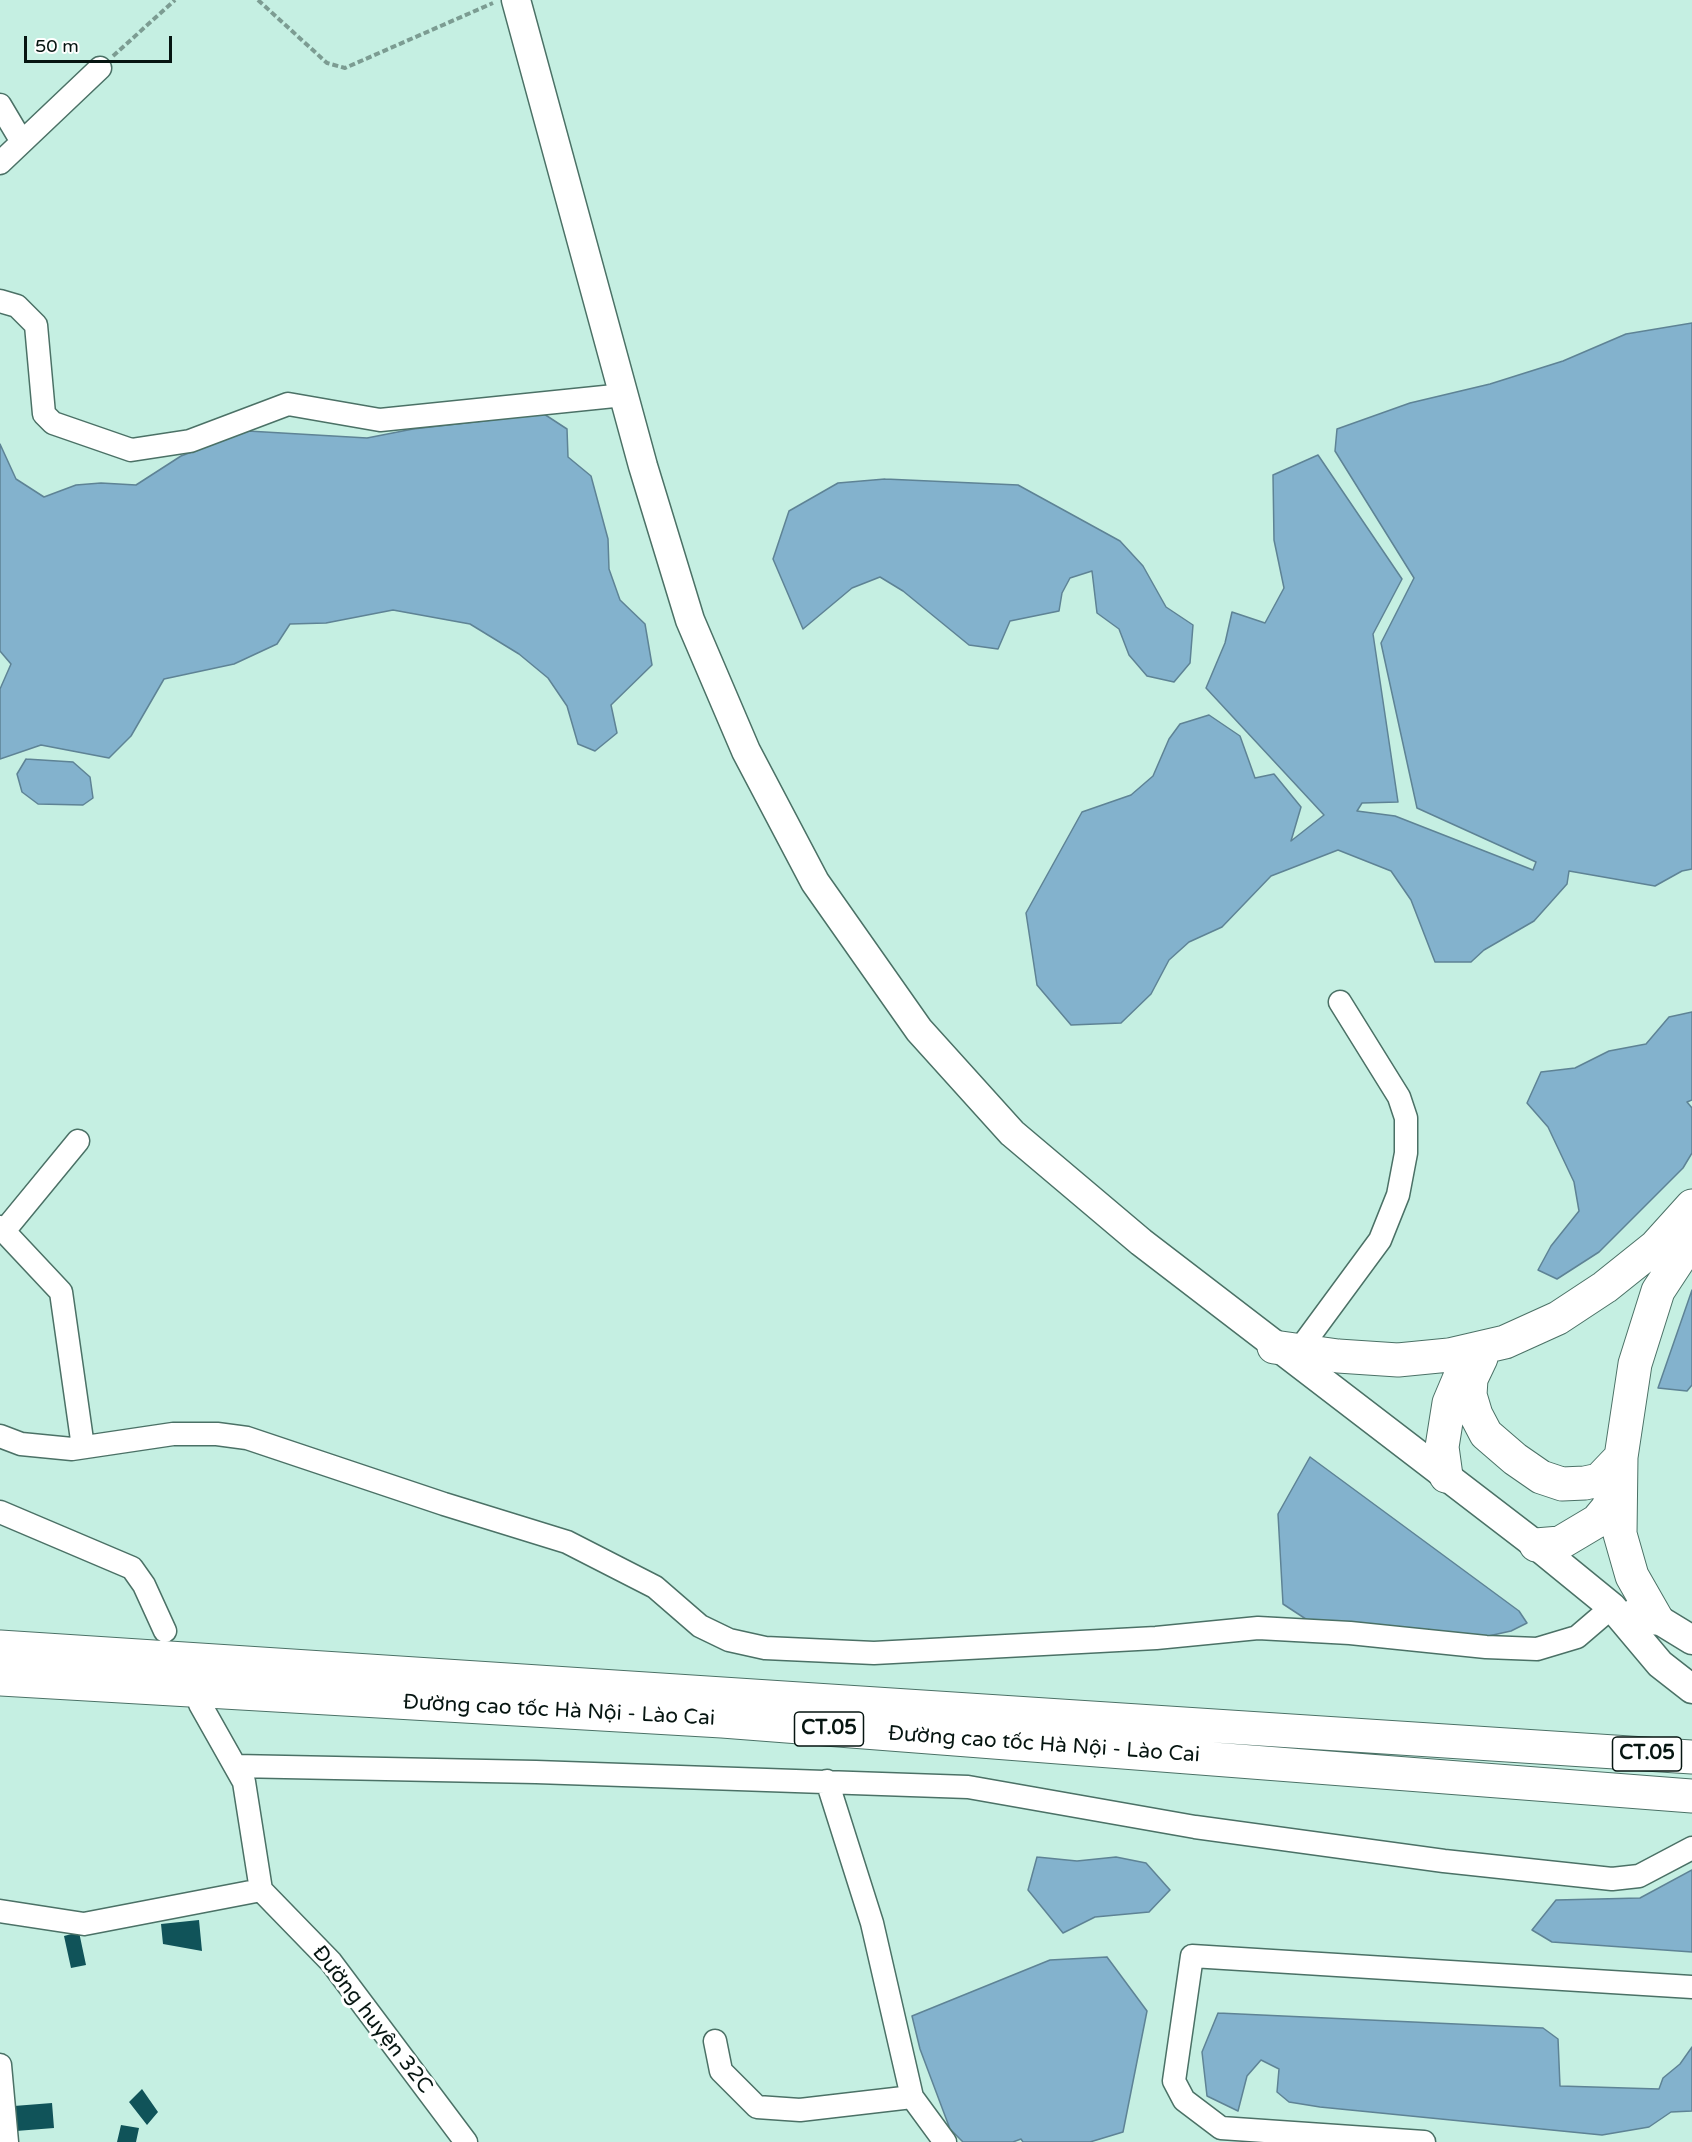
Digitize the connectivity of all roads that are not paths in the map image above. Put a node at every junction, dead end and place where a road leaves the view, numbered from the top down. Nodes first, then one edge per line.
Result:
1 (516, 0) edge
2 (100, 68) road end
3 (0, 105) edge
4 (22, 142) junction
5 (0, 163) edge
6 (0, 301) edge
7 (624, 395) junction
8 (1340, 1002) dead end
9 (78, 1141) dead end
10 (1692, 1206) edge
11 (2, 1229) edge
12 (1692, 1239) edge
13 (1287, 1349) junction
14 (1493, 1350) junction
15 (0, 1436) edge
16 (83, 1447) junction
17 (1620, 1471) junction
18 (1446, 1476) junction
19 (0, 1512) edge
20 (1536, 1545) junction
21 (1612, 1607) junction
22 (1656, 1618) junction
23 (165, 1631) dead end
24 (1692, 1640) edge
25 (0, 1647) edge
26 (0, 1678) edge
27 (1692, 1689) edge
28 (200, 1704) dead end
29 (1692, 1757) edge
30 (235, 1766) junction
31 (827, 1781) junction
32 (1692, 1796) edge
33 (1692, 1848) edge
34 (261, 1890) junction
35 (0, 1911) edge
36 (1692, 1987) edge
37 (715, 2041) dead end
38 (0, 2065) edge
39 (912, 2097) junction
40 (1400, 2141) edge
41 (7, 2142) edge
42 (466, 2142) edge
43 (945, 2142) edge
44 (1424, 2142) edge

1 - 7 main road
2 - 4 street
3 - 4 street
4 - 5 street
6 - 7 street
7 - 13 main road
8 - 13 street
9 - 11 street
10 - 14 highway
11 - 16 street
12 - 17 highway
13 - 14 highway
13 - 18 main road
14 - 17 highway
14 - 18 highway
15 - 16 street
16 - 21 street
17 - 20 highway
17 - 22 highway
18 - 20 main road
19 - 23 street
20 - 21 main road
21 - 22 main road
21 - 27 main road
22 - 24 main road
25 - 29 highway, Đường cao tốc Hà Nội - Lào Cai / CT.05
26 - 32 highway, Đường cao tốc Hà Nội - Lào Cai / CT.05
28 - 30 street
30 - 31 street
30 - 34 street
31 - 33 street
31 - 39 street
34 - 35 street
34 - 42 street, Đường huyện 32C
36 - 40 street
37 - 39 street
38 - 41 street
39 - 43 street
40 - 44 street

